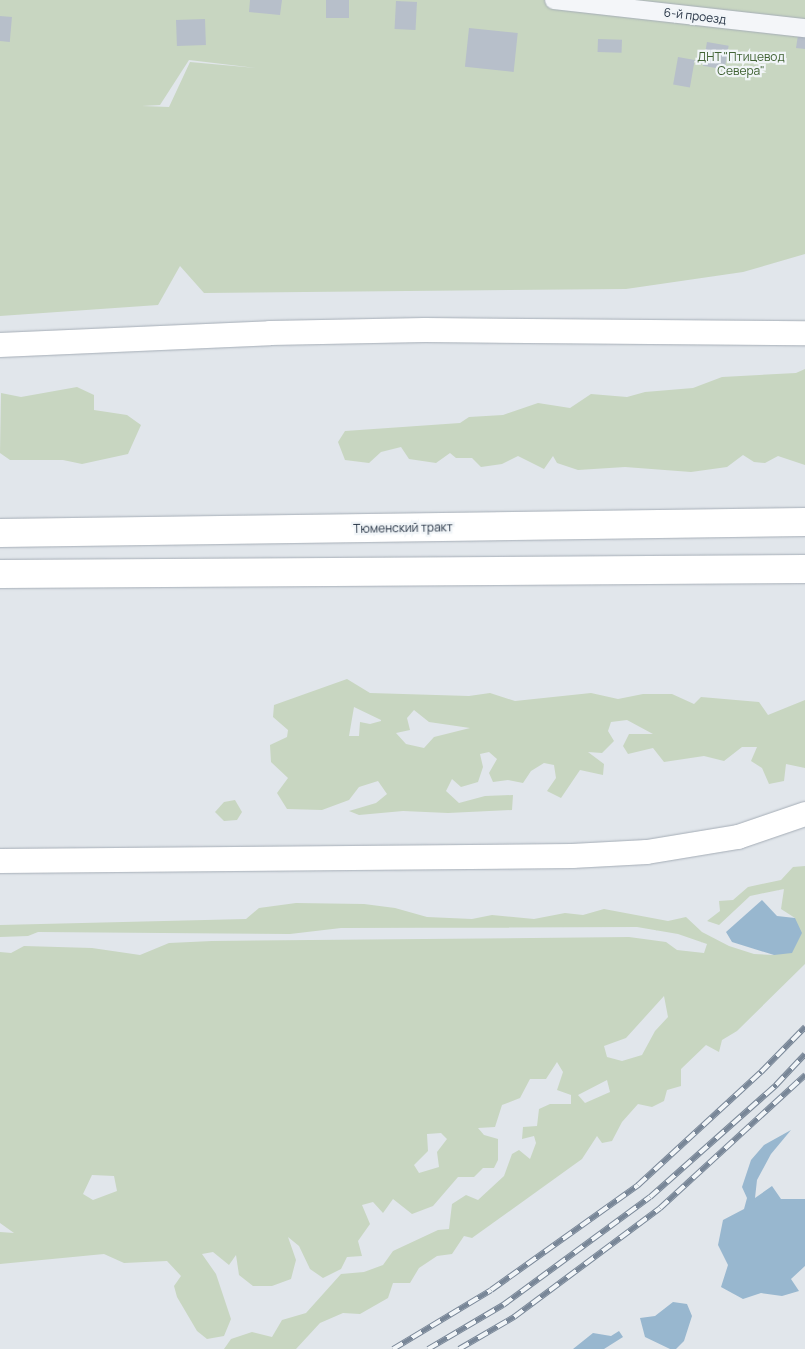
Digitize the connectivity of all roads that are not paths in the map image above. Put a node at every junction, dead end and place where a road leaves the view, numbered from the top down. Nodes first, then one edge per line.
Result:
1 (554, 0) edge
2 (805, 28) edge
3 (805, 333) edge
4 (1, 345) edge
5 (805, 522) edge
6 (7, 531) edge
7 (805, 569) edge
8 (8, 575) edge
9 (805, 814) edge
10 (0, 861) edge

1 - 2 street, 6-й проезд
3 - 4 main road
5 - 6 main road, Тюменский тракт
7 - 8 main road
9 - 10 main road

